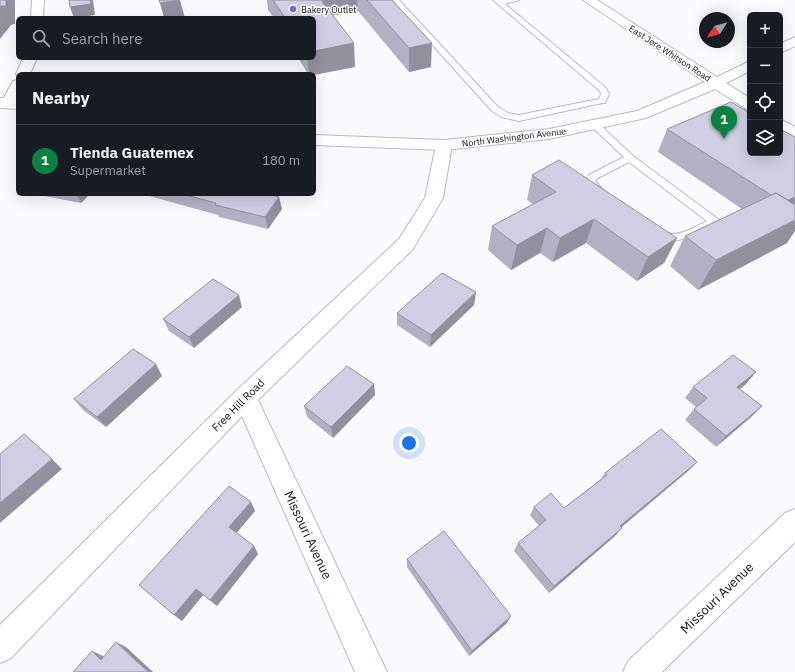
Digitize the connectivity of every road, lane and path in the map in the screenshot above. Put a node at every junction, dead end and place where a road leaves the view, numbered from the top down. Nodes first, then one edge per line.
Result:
1 (38, 0) edge
2 (395, 0) edge
3 (516, 0) edge
4 (589, 0) edge
5 (498, 1) edge
6 (37, 16) edge
7 (795, 41) edge
8 (782, 48) edge
9 (29, 60) edge
10 (747, 67) edge
11 (24, 72) edge
12 (716, 83) junction
13 (16, 88) edge
14 (747, 103) edge
15 (9, 104) edge
16 (595, 125) junction
17 (783, 126) edge
18 (795, 134) edge
19 (316, 140) edge
20 (444, 145) junction
21 (630, 158) junction
22 (607, 196) edge
23 (650, 226) edge
24 (245, 397) junction
25 (795, 523) edge
26 (0, 647) edge
27 (371, 672) edge
28 (639, 672) edge

1 - 6 street
2 - 5 lane
3 - 5 lane
4 - 12 street, East Jere Whitson Road
7 - 8 street
9 - 11 street
10 - 12 street, North Washington Avenue
12 - 14 street, East Jere Whitson Road
12 - 16 street, North Washington Avenue
13 - 15 street
16 - 20 street, North Washington Avenue
16 - 21 lane
17 - 18 street
19 - 20 street, North Washington Avenue
20 - 24 street, Free Hill Road
21 - 22 lane
21 - 23 lane
24 - 26 street, Free Hill Road
24 - 27 street, Missouri Avenue
25 - 28 street, Missouri Avenue

